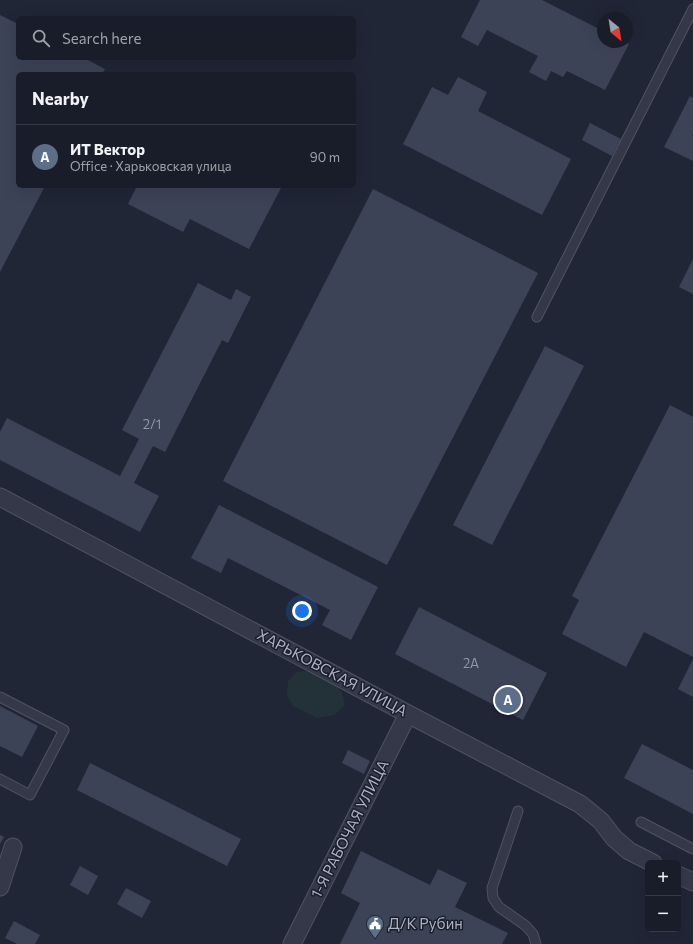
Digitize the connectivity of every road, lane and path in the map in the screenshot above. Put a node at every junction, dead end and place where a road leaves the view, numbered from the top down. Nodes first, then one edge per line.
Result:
1 (693, 9) edge
2 (537, 317) dead end
3 (0, 497) edge
4 (0, 697) edge
5 (408, 714) junction
6 (0, 779) edge
7 (518, 810) dead end
8 (641, 822) dead end
9 (13, 847) dead end
10 (693, 849) edge
11 (647, 860) edge
12 (681, 876) edge
13 (693, 882) edge
14 (0, 887) edge
15 (292, 944) edge
16 (536, 944) edge

1 - 2 lane
3 - 5 street, ХАРЬКОВСКАЯ УЛИЦА
4 - 6 lane
5 - 11 street, ХАРЬКОВСКАЯ УЛИЦА
5 - 15 street, 1-Я РАБОЧАЯ УЛИЦА
7 - 16 lane
8 - 10 lane
9 - 14 street
12 - 13 street

